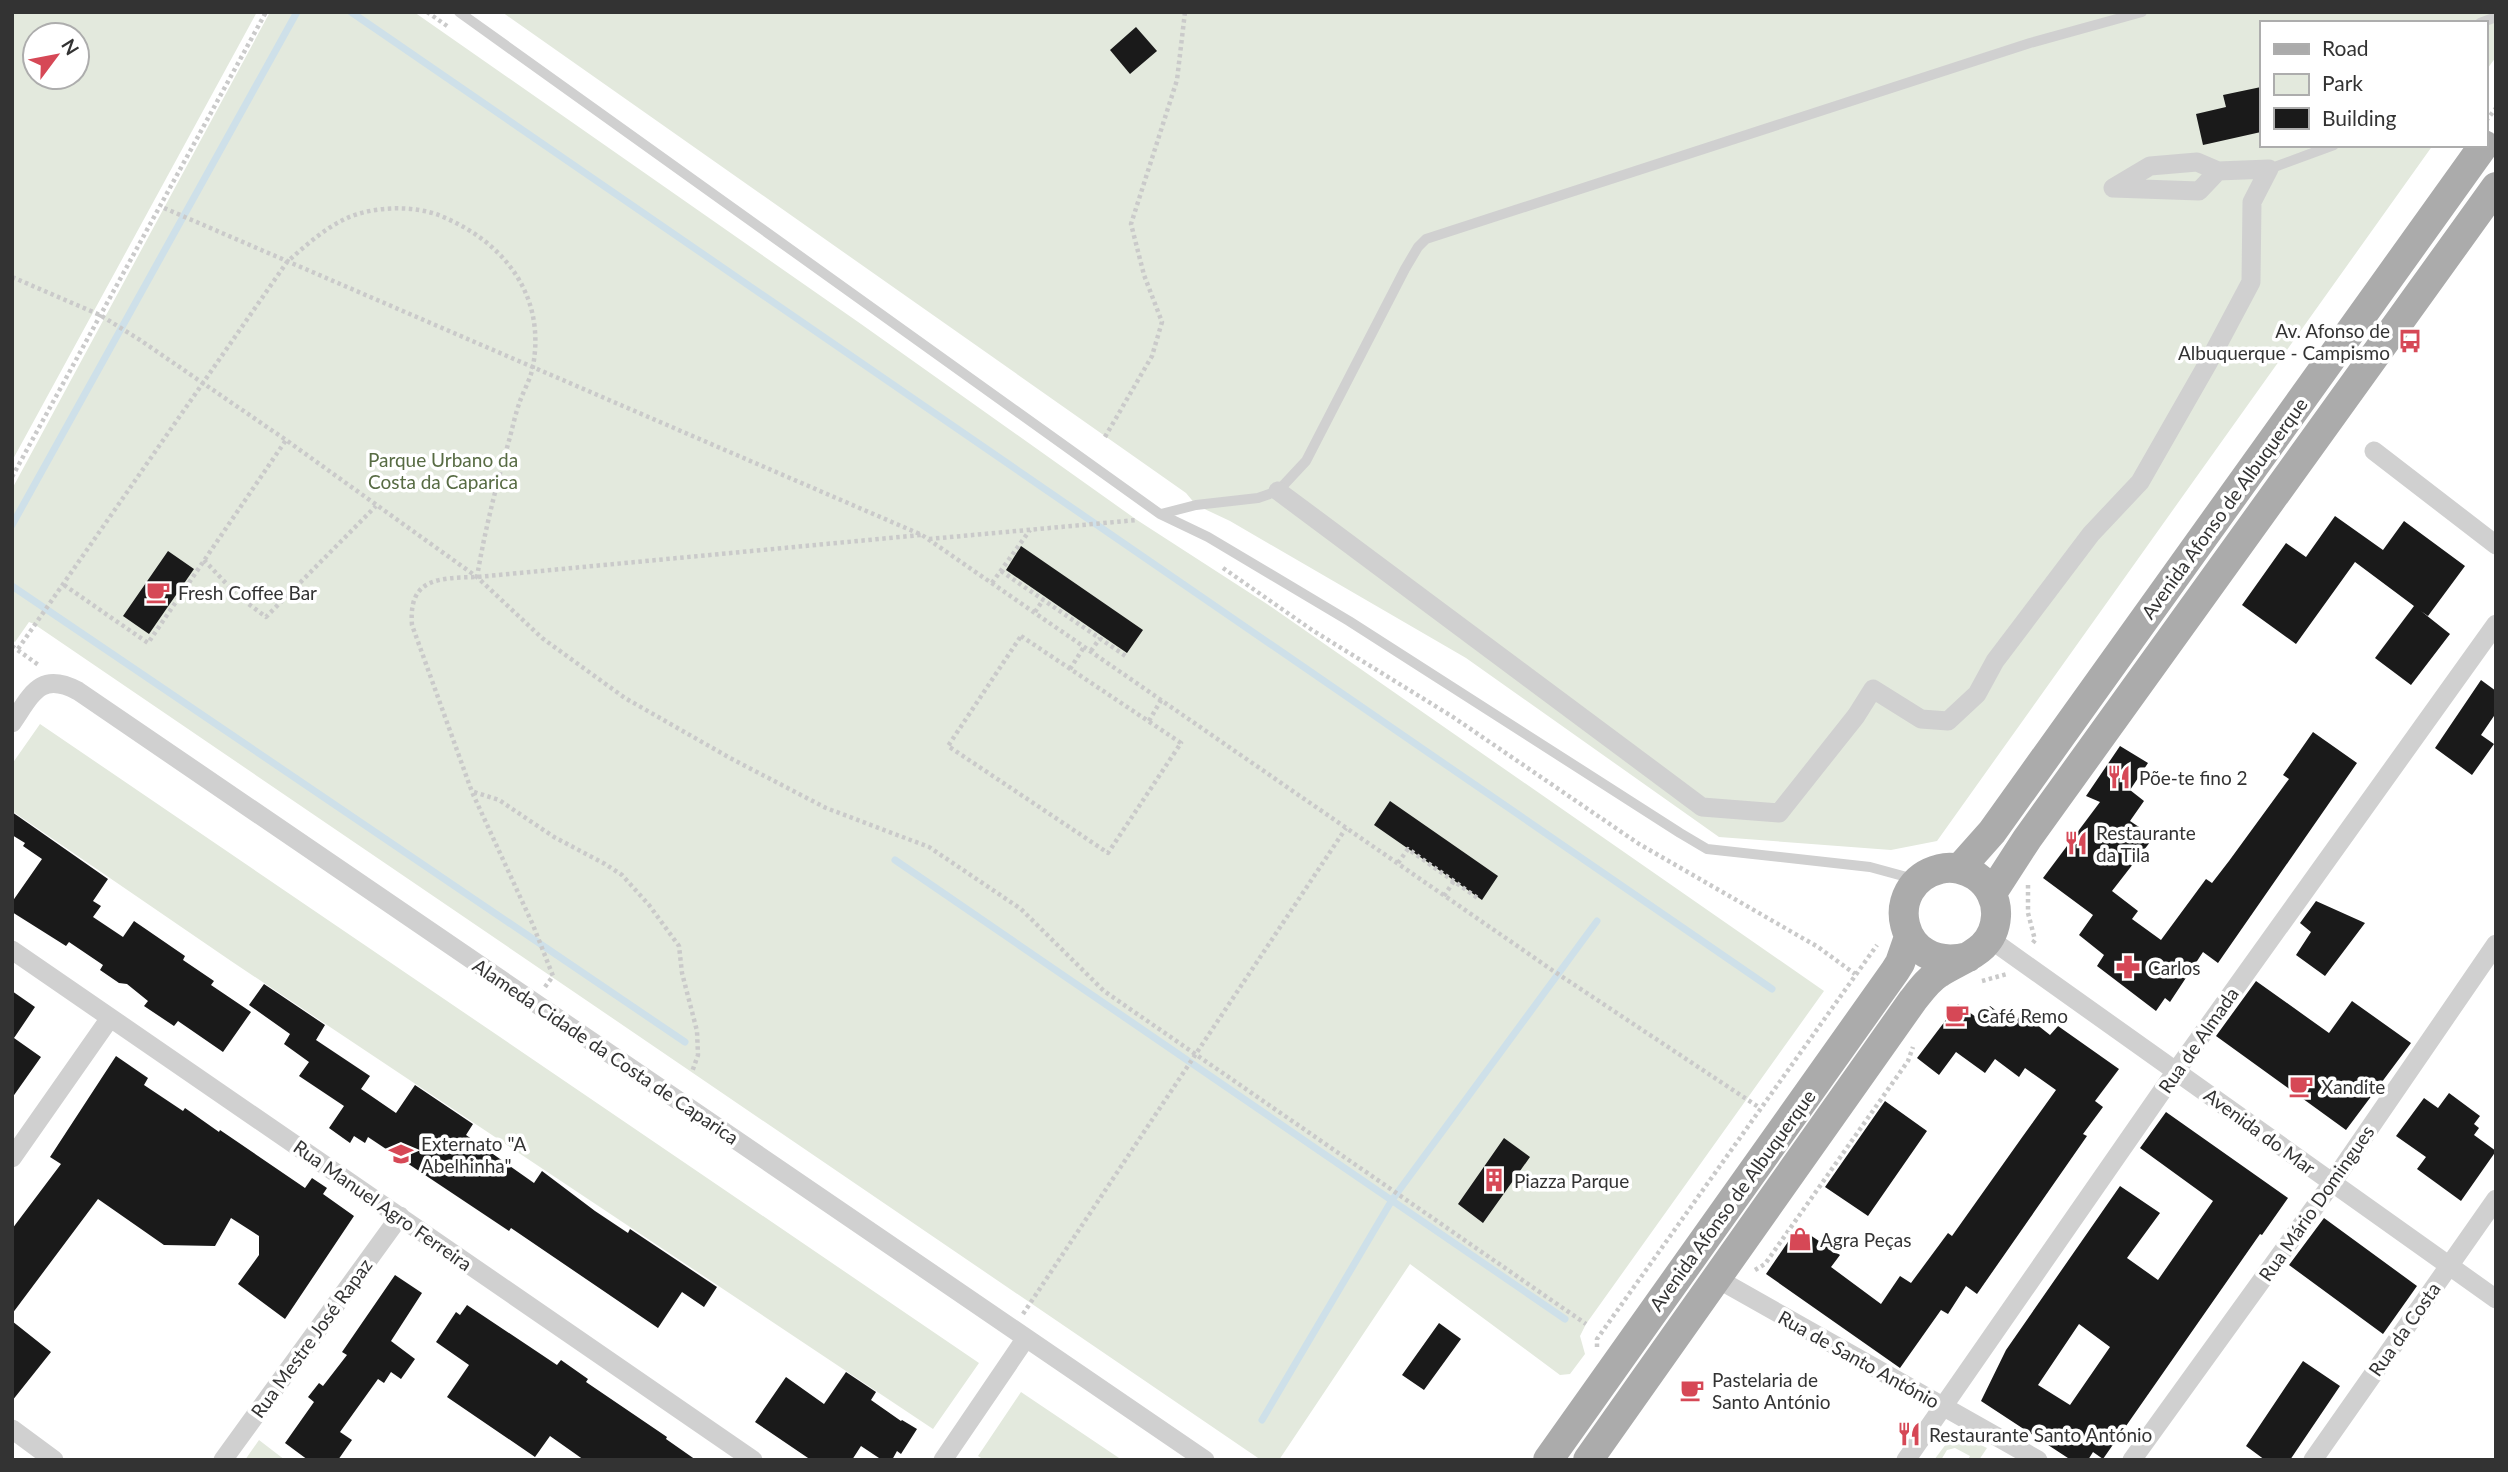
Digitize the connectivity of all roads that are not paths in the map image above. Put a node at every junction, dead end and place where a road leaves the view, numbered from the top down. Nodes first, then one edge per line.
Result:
1 (459, 12) edge
2 (2142, 12) edge
3 (2329, 147) edge
4 (2483, 147) edge
5 (2269, 169) junction
6 (2218, 171) junction
7 (2496, 187) edge
8 (2374, 452) dead end
9 (1278, 491) junction
10 (1160, 514) junction
11 (2496, 545) edge
12 (2496, 624) edge
13 (12, 723) edge
14 (1960, 869) junction
15 (1917, 881) junction
16 (1992, 893) junction
17 (1909, 937) junction
18 (2496, 944) edge
19 (12, 950) edge
20 (1978, 960) junction
21 (110, 1018) junction
22 (2176, 1072) junction
23 (12, 1158) edge
24 (2332, 1183) junction
25 (2496, 1199) edge
26 (400, 1216) junction
27 (2449, 1266) junction
28 (1716, 1278) junction
29 (2496, 1299) edge
30 (1020, 1334) junction
31 (1943, 1407) junction
32 (12, 1429) edge
33 (54, 1460) edge
34 (223, 1460) edge
35 (753, 1460) edge
36 (943, 1460) edge
37 (1205, 1460) edge
38 (1548, 1460) edge
39 (1588, 1460) edge
40 (1906, 1460) edge
41 (2038, 1460) edge
42 (2132, 1460) edge
43 (2313, 1460) edge

1 - 10 lane
2 - 9 lane
3 - 5 lane
4 - 14 main road, Avenida Afonso de Albuquerque
5 - 6 street
5 - 9 street
6 - 6 street
7 - 16 main road, Avenida Afonso de Albuquerque
8 - 11 street
9 - 10 lane
10 - 15 lane
12 - 22 street, Rua de Almada
13 - 30 street, Alameda Cidade da Costa de Caparica
14 - 15 main road
14 - 16 main road
15 - 17 main road, Avenida Afonso de Albuquerque
16 - 20 main road
17 - 20 main road
17 - 38 main road, Avenida Afonso de Albuquerque
18 - 24 street, Rua Mário Domingues
19 - 21 street, Rua Manuel Agro Ferreira
20 - 22 street, Avenida do Mar
20 - 28 main road, Avenida Afonso de Albuquerque
21 - 23 street
21 - 26 street, Rua Manuel Agro Ferreira
22 - 24 street, Avenida do Mar
22 - 31 street, Rua de Almada
24 - 27 street, Avenida do Mar
24 - 42 street, Rua Mário Domingues
25 - 27 street, Rua da Costa
26 - 34 street, Rua Mestre José Rapaz
26 - 35 street, Rua Manuel Agro Ferreira
27 - 29 street, Avenida do Mar
27 - 43 street, Rua da Costa
28 - 31 street, Rua de Santo António
28 - 39 main road, Avenida Afonso de Albuquerque
30 - 36 street
30 - 37 street, Alameda Cidade da Costa de Caparica
31 - 40 street, Rua de Almada
31 - 41 street, Rua de Santo António
32 - 33 street

